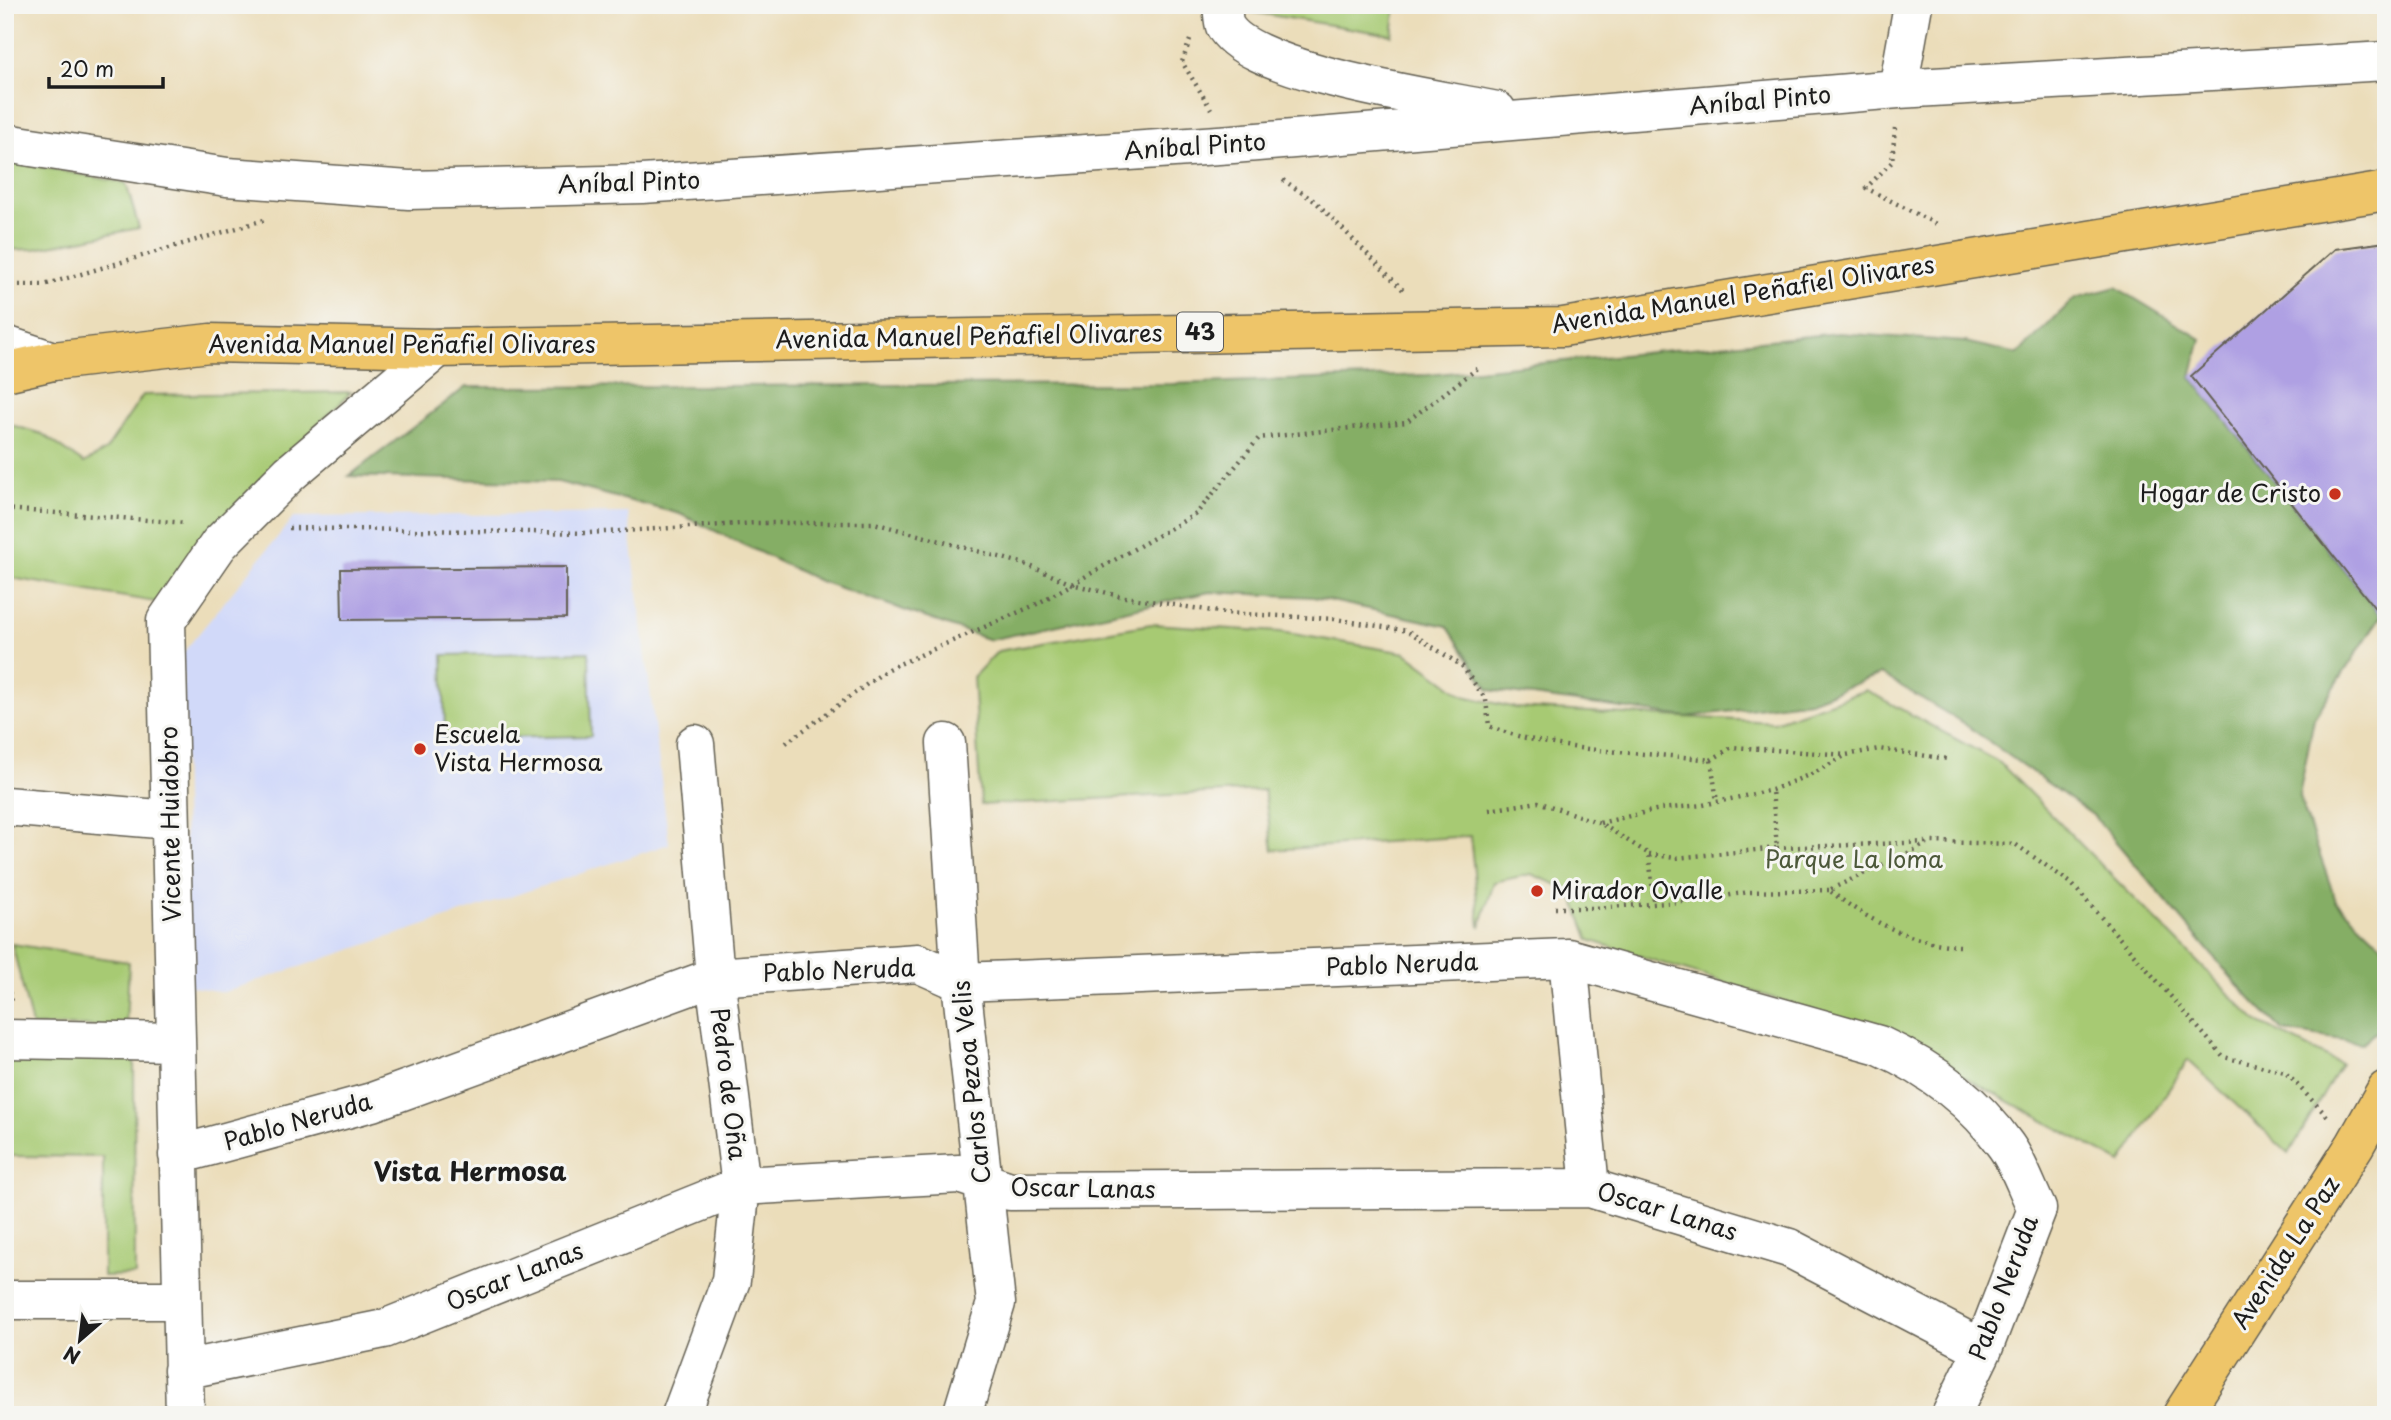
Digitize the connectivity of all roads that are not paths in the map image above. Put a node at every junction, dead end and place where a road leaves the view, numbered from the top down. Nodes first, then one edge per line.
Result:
1 (1222, 5) edge
2 (1913, 5) edge
3 (2386, 61) edge
4 (1898, 89) junction
5 (1544, 120) junction
6 (5, 142) edge
7 (2386, 191) edge
8 (5, 345) edge
9 (438, 348) junction
10 (53, 361) junction
11 (5, 372) edge
12 (946, 743) dead end
13 (695, 744) dead end
14 (5, 806) edge
15 (170, 820) junction
16 (1568, 958) junction
17 (715, 977) junction
18 (961, 982) junction
19 (5, 1039) edge
20 (176, 1042) junction
21 (2386, 1090) edge
22 (178, 1155) junction
23 (982, 1182) junction
24 (741, 1186) junction
25 (1590, 1188) junction
26 (5, 1300) edge
27 (182, 1300) junction
28 (1983, 1349) junction
29 (183, 1370) junction
30 (185, 1415) edge
31 (681, 1415) edge
32 (962, 1415) edge
33 (1951, 1415) edge
34 (2182, 1415) edge

1 - 5 street
2 - 4 street
3 - 4 street, Aníbal Pinto
4 - 5 street, Aníbal Pinto
5 - 6 street, Aníbal Pinto
7 - 9 main road, Avenida Manuel Peñafiel Olivares / 43
8 - 10 street
9 - 10 main road, Avenida Manuel Peñafiel Olivares / 43
9 - 15 street, Vicente Huidobro
10 - 11 main road, Avenida Manuel Peñafiel Olivares / 43
12 - 18 street, Carlos Pezoa Velis
13 - 17 street, Pedro de Oña
14 - 15 street
15 - 20 street, Vicente Huidobro
16 - 18 street, Pablo Neruda
16 - 25 street
16 - 28 street, Pablo Neruda
17 - 18 street, Pablo Neruda
17 - 22 street, Pablo Neruda
17 - 24 street, Pedro de Oña
18 - 23 street, Carlos Pezoa Velis
19 - 20 street
20 - 22 street, Vicente Huidobro
21 - 34 main road, Avenida La Paz
22 - 27 street, Vicente Huidobro
23 - 24 street, Oscar Lanas
23 - 25 street, Oscar Lanas
23 - 32 street, Carlos Pezoa Velis
24 - 29 street, Oscar Lanas
24 - 31 street, Pedro de Oña
25 - 28 street, Oscar Lanas
26 - 27 street
27 - 29 street, Vicente Huidobro
28 - 33 street, Pablo Neruda
29 - 30 street, Vicente Huidobro

